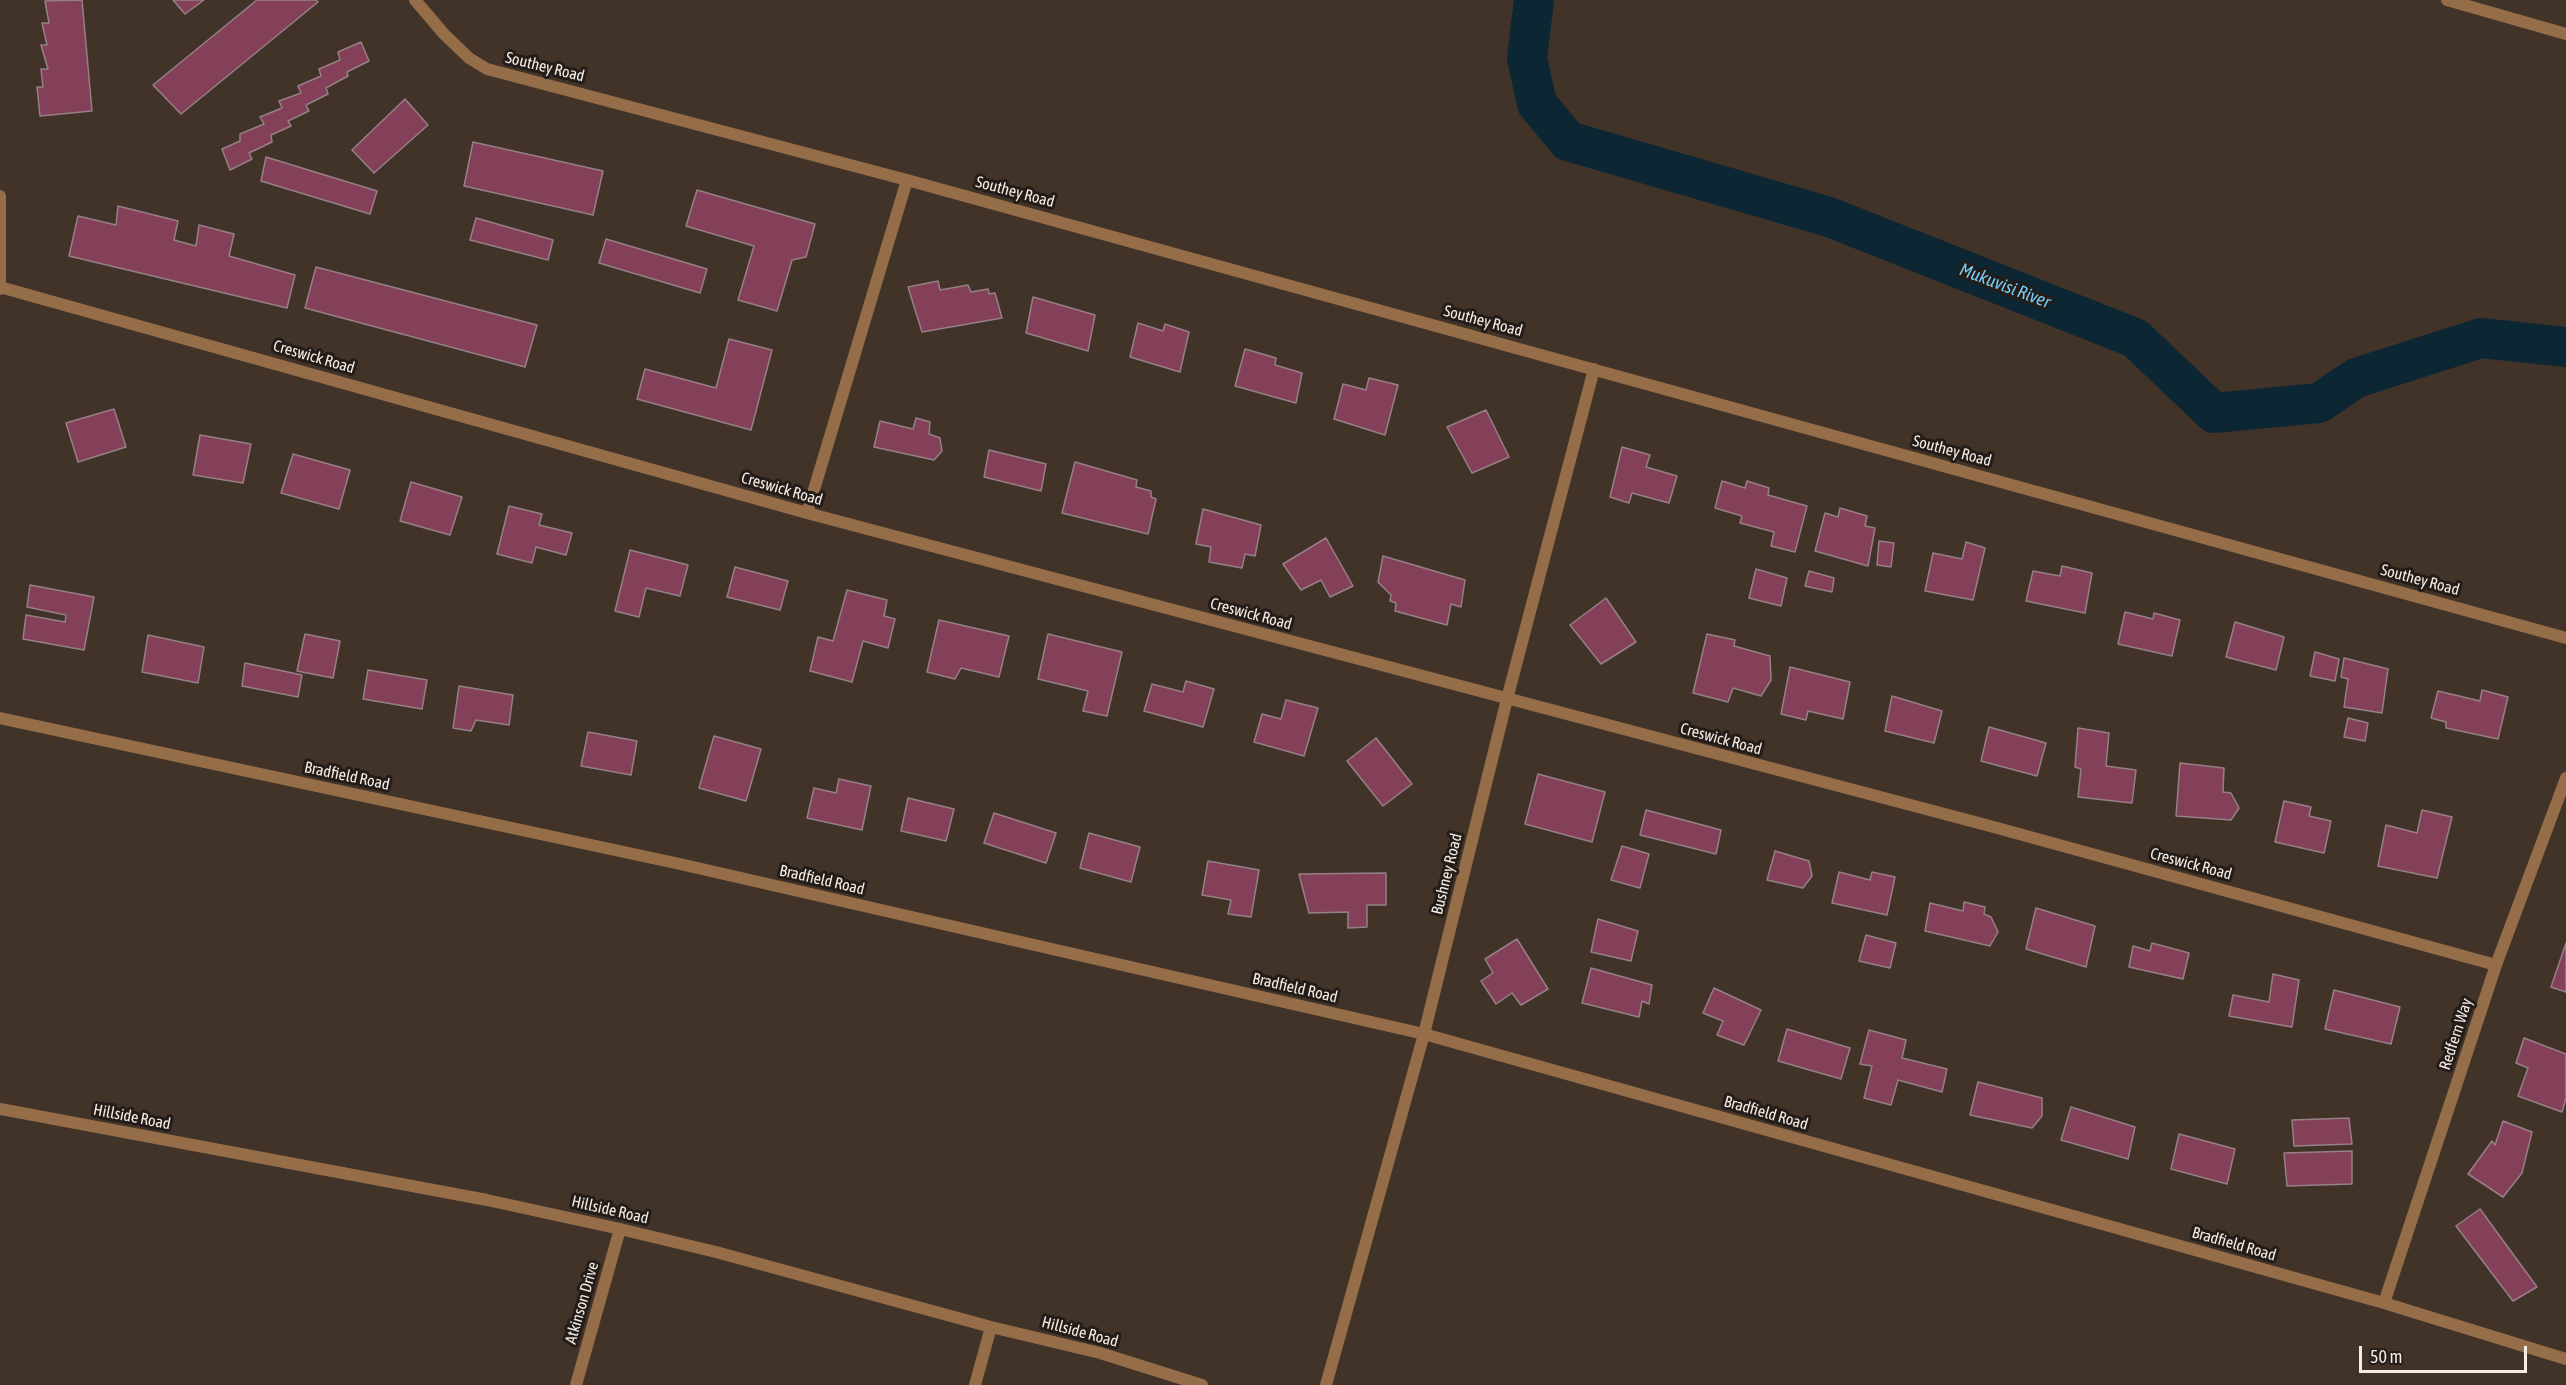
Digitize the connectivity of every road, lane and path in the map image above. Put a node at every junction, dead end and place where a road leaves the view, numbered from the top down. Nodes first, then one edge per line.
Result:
1 (415, 0) edge
2 (2446, 0) edge
3 (2566, 34) edge
4 (907, 180) junction
5 (0, 196) edge
6 (0, 288) edge
7 (1594, 369) junction
8 (807, 513) junction
9 (2566, 638) edge
10 (1507, 699) junction
11 (0, 718) edge
12 (2566, 778) edge
13 (2496, 965) junction
14 (1424, 1034) junction
15 (0, 1108) edge
16 (620, 1229) junction
17 (2384, 1303) junction
18 (991, 1327) junction
19 (2566, 1359) edge
20 (576, 1385) edge
21 (975, 1385) edge
22 (1202, 1385) edge
23 (1326, 1385) edge

1 - 4 street, Southey Road
2 - 3 street
4 - 7 street, Southey Road
4 - 8 street
5 - 6 street
6 - 8 street, Creswick Road
7 - 9 street, Southey Road
7 - 10 street, Bushney Road
8 - 10 street, Creswick Road
10 - 13 street, Creswick Road
10 - 14 street, Bushney Road
11 - 14 street, Bradfield Road
12 - 13 street, Redfern Way
13 - 17 street, Redfern Way
14 - 17 street, Bradfield Road
14 - 23 street, Bushney Road
15 - 16 street, Hillside Road
16 - 18 street, Hillside Road
16 - 20 street, Atkinson Drive
17 - 19 street, Bradfield Road
18 - 21 street
18 - 22 street, Hillside Road

